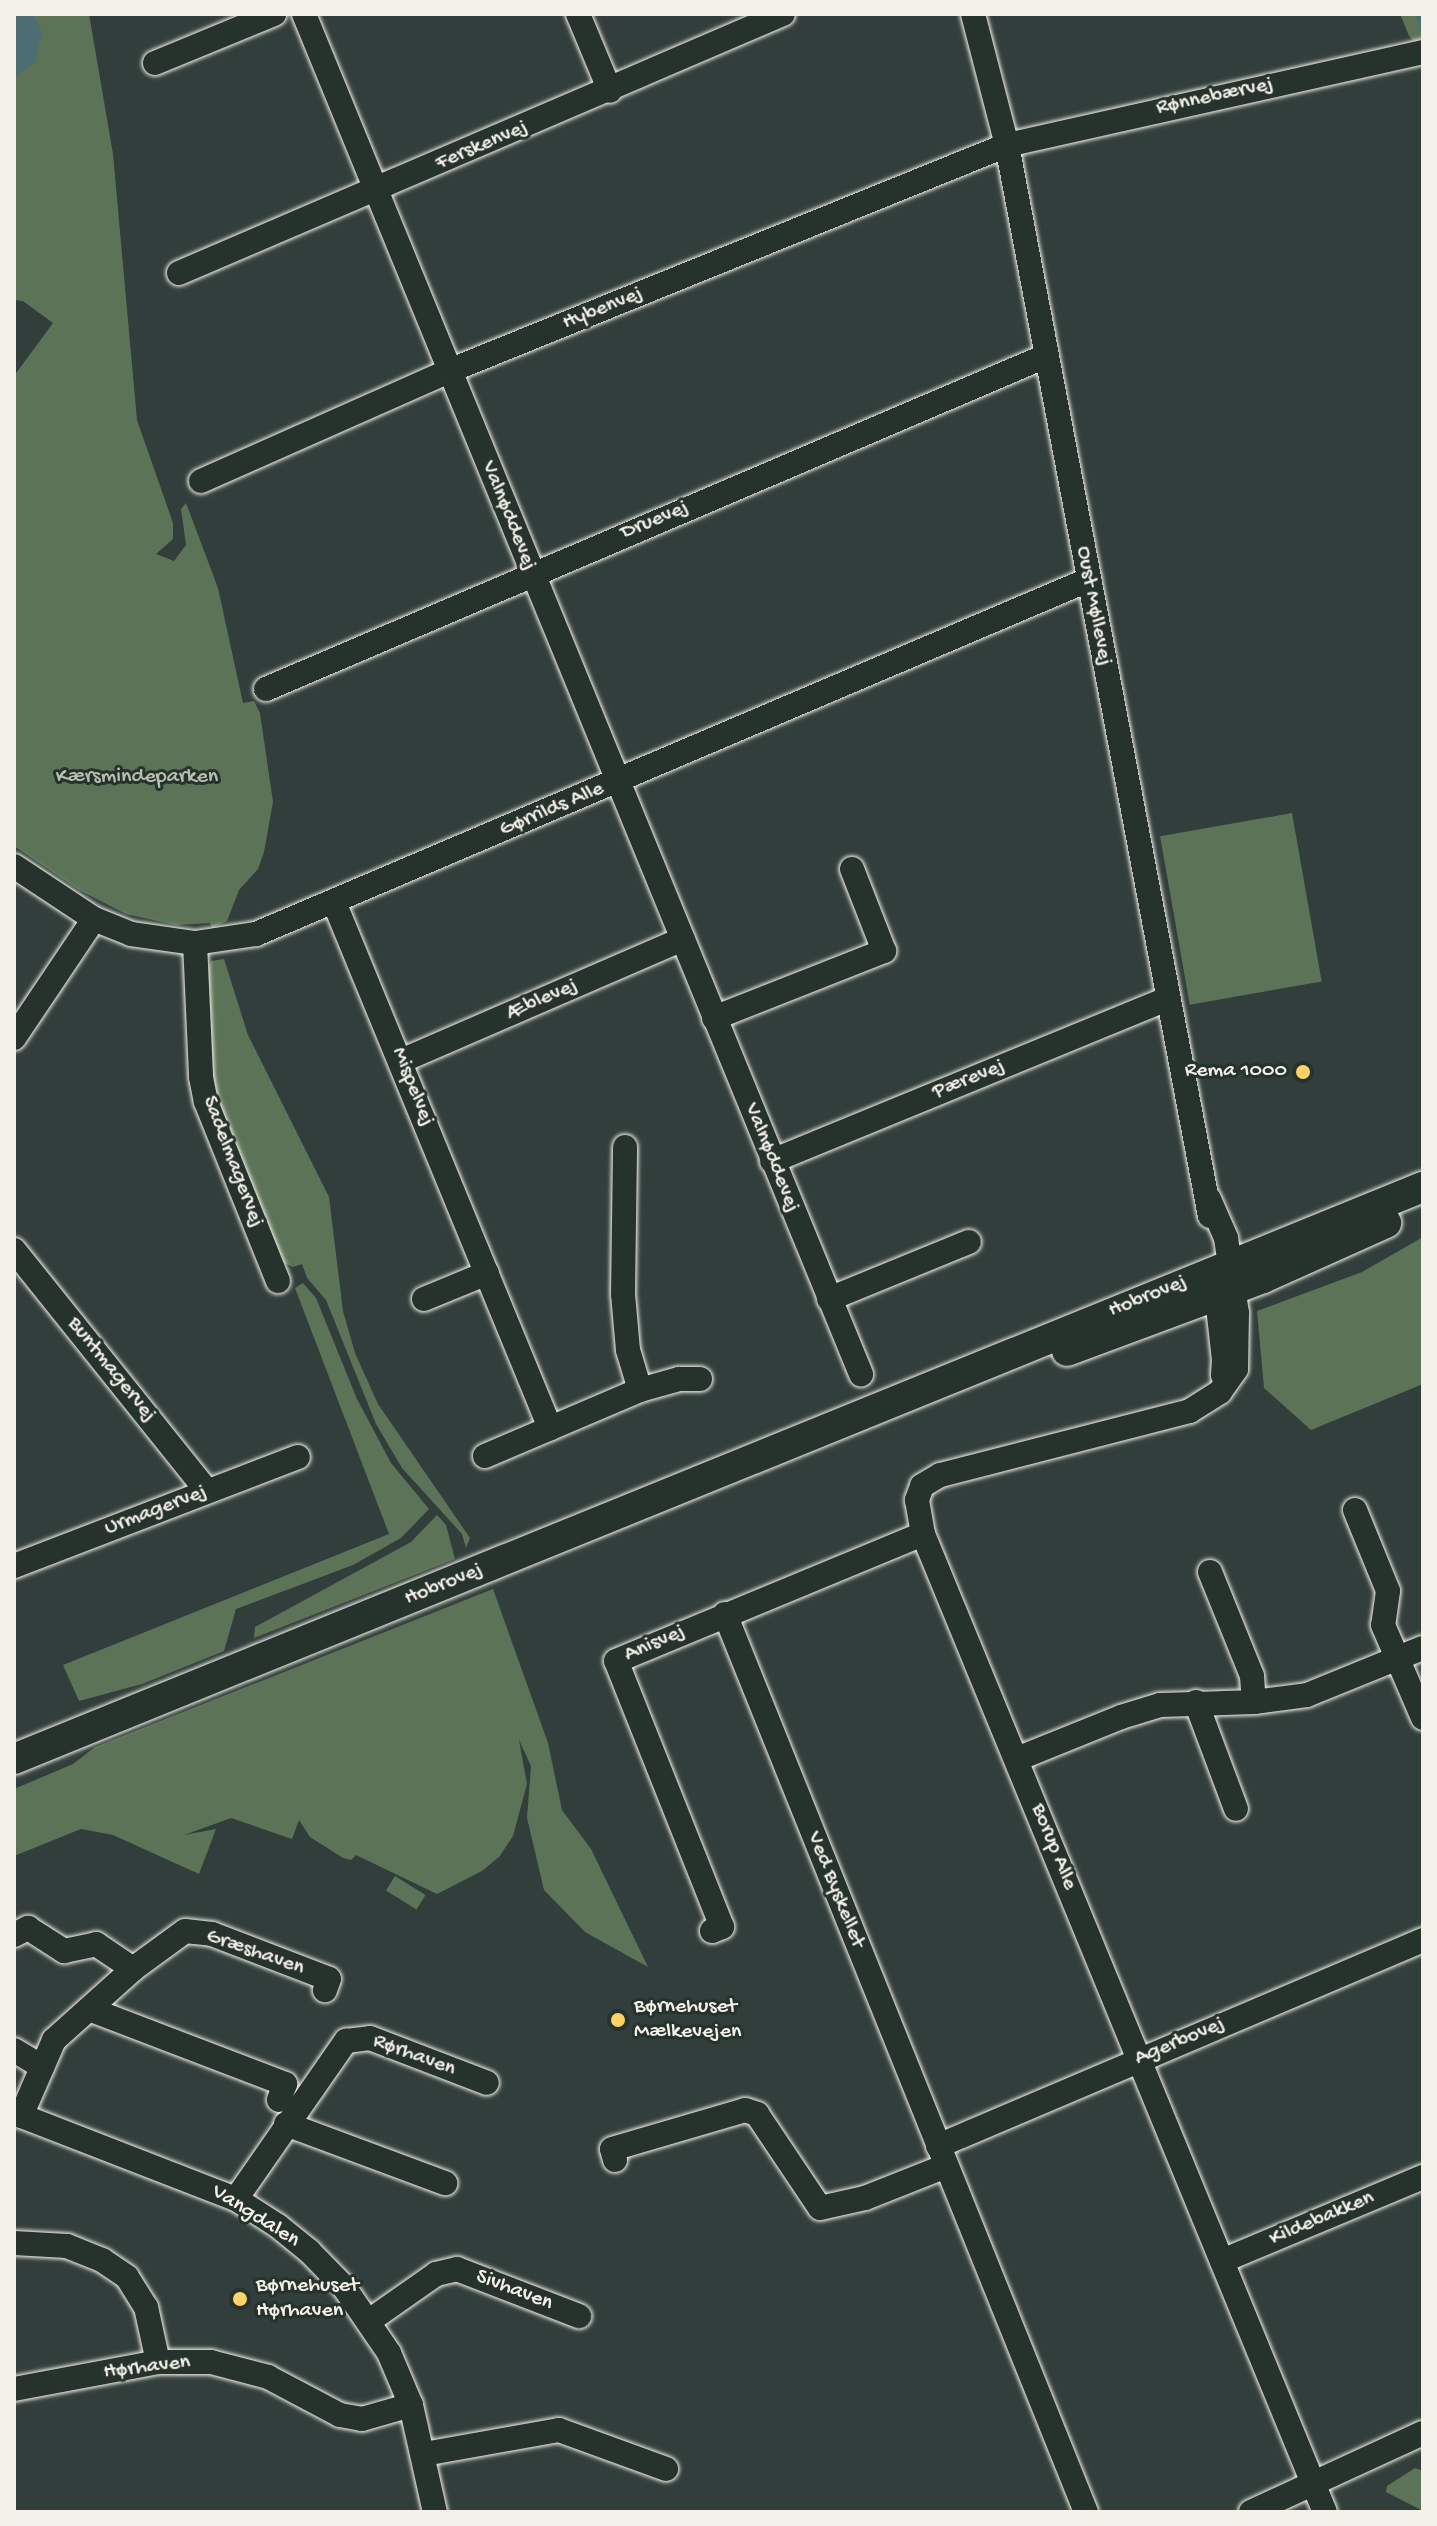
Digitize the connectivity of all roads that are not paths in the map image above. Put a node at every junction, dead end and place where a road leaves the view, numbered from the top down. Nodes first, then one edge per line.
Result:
1 (274, 14) edge
2 (304, 14) edge
3 (578, 14) edge
4 (783, 14) edge
5 (973, 14) edge
6 (1423, 52) edge
7 (155, 63) dead end
8 (610, 91) junction
9 (1007, 145) junction
10 (376, 191) junction
11 (179, 273) dead end
12 (1046, 356) junction
13 (449, 371) junction
14 (201, 481) dead end
15 (532, 573) junction
16 (1088, 580) junction
17 (266, 689) dead end
18 (617, 782) junction
19 (14, 866) edge
20 (852, 869) dead end
21 (334, 902) junction
22 (94, 919) junction
23 (683, 939) junction
24 (195, 943) junction
25 (1167, 999) junction
26 (714, 1018) junction
27 (14, 1038) edge
28 (401, 1061) junction
29 (625, 1147) dead end
30 (772, 1161) junction
31 (1423, 1187) edge
32 (1423, 1206) edge
33 (969, 1242) dead end
34 (14, 1250) edge
35 (487, 1273) junction
36 (1223, 1280) junction
37 (278, 1281) dead end
38 (424, 1299) dead end
39 (829, 1299) junction
40 (861, 1374) dead end
41 (700, 1379) dead end
42 (640, 1390) junction
43 (550, 1428) junction
44 (485, 1456) dead end
45 (298, 1457) dead end
46 (207, 1491) junction
47 (1355, 1510) dead end
48 (923, 1534) junction
49 (14, 1566) edge
50 (1210, 1572) dead end
51 (725, 1614) junction
52 (1423, 1648) edge
53 (1397, 1660) junction
54 (1196, 1702) junction
55 (1254, 1702) junction
56 (1423, 1718) edge
57 (14, 1759) edge
58 (1017, 1759) junction
59 (1236, 1809) dead end
60 (712, 1931) dead end
61 (14, 1935) edge
62 (1423, 1940) edge
63 (133, 1969) junction
64 (325, 1990) dead end
65 (89, 2009) junction
66 (14, 2050) edge
67 (1140, 2059) junction
68 (42, 2067) junction
69 (487, 2083) dead end
70 (279, 2100) dead end
71 (17, 2114) edge
72 (286, 2124) junction
73 (942, 2156) junction
74 (615, 2160) dead end
75 (1423, 2177) edge
76 (445, 2183) dead end
77 (236, 2199) junction
78 (14, 2243) edge
79 (1222, 2261) junction
80 (579, 2316) dead end
81 (369, 2321) junction
82 (158, 2362) junction
83 (14, 2389) edge
84 (411, 2405) junction
85 (1423, 2433) edge
86 (424, 2454) junction
87 (666, 2469) dead end
88 (1313, 2484) junction
89 (435, 2512) edge
90 (1086, 2512) edge
91 (1251, 2512) edge
92 (1325, 2512) edge

1 - 7 street
2 - 10 street, Valnøddevej
3 - 8 street
4 - 8 street, Ferskenvej
5 - 9 street, Oust Møllevej
6 - 9 street, Rønnebærvej
8 - 10 street, Ferskenvej
9 - 12 street, Oust Møllevej
9 - 13 street, Hybenvej
10 - 11 street, Ferskenvej
10 - 13 street, Valnøddevej
12 - 15 street, Druevej
12 - 16 street, Oust Møllevej
13 - 14 street, Hybenvej
13 - 15 street, Valnøddevej
15 - 17 street, Druevej
15 - 18 street, Valnøddevej
16 - 18 street, Gørrilds Alle
16 - 25 street, Oust Møllevej
18 - 21 street, Gørrilds Alle
18 - 23 street, Valnøddevej
19 - 22 street, Gørrilds Alle
20 - 26 street
21 - 24 street, Gørrilds Alle
21 - 28 street, Mispelvej
22 - 24 street, Gørrilds Alle
22 - 27 street
23 - 26 street, Valnøddevej
23 - 28 street, Æblevej
24 - 37 street, Sadelmagervej
25 - 30 street, Pærevej
25 - 36 street, Oust Møllevej
26 - 30 street, Valnøddevej
28 - 35 street, Mispelvej
29 - 42 street
30 - 39 street, Valnøddevej
31 - 36 main road, Hobrovej
32 - 36 main road, Hobrovej
33 - 39 street
34 - 46 street, Buntmagervej
35 - 38 street
35 - 43 street, Mispelvej
36 - 48 street, Borup Alle
36 - 57 main road, Hobrovej
39 - 40 street, Valnøddevej
41 - 42 street
42 - 43 street
43 - 44 street
45 - 46 street, Urmagervej
46 - 49 street, Urmagervej
47 - 53 street
48 - 51 street, Anisvej
48 - 58 street, Borup Alle
50 - 55 street
51 - 60 street, Anisvej
51 - 73 street, Ved Byskellet
52 - 53 street
53 - 55 street
53 - 56 street
54 - 55 street
54 - 58 street
54 - 59 street
58 - 67 street, Borup Alle
61 - 63 street
62 - 67 street, Agerbovej
63 - 64 street, Græshaven
63 - 65 street, Græshaven
65 - 68 street, Græshaven
65 - 70 street
66 - 68 street
67 - 73 street, Agerbovej
67 - 79 street, Borup Alle
68 - 71 street, Græshaven
69 - 72 street, Rørhaven
71 - 77 street, Vangdalen
72 - 76 street
72 - 77 street, Rørhaven
73 - 74 street
73 - 90 street, Ved Byskellet
75 - 79 street, Kildebakken
77 - 81 street, Vangdalen
78 - 82 street
79 - 88 street, Borup Alle
80 - 81 street, Sivhaven
81 - 84 street, Vangdalen
82 - 83 street, Hørhaven
82 - 84 street, Hørhaven
84 - 86 street, Vangdalen
85 - 88 street
86 - 87 street
86 - 89 street, Vangdalen
88 - 91 street
88 - 92 street, Borup Alle

